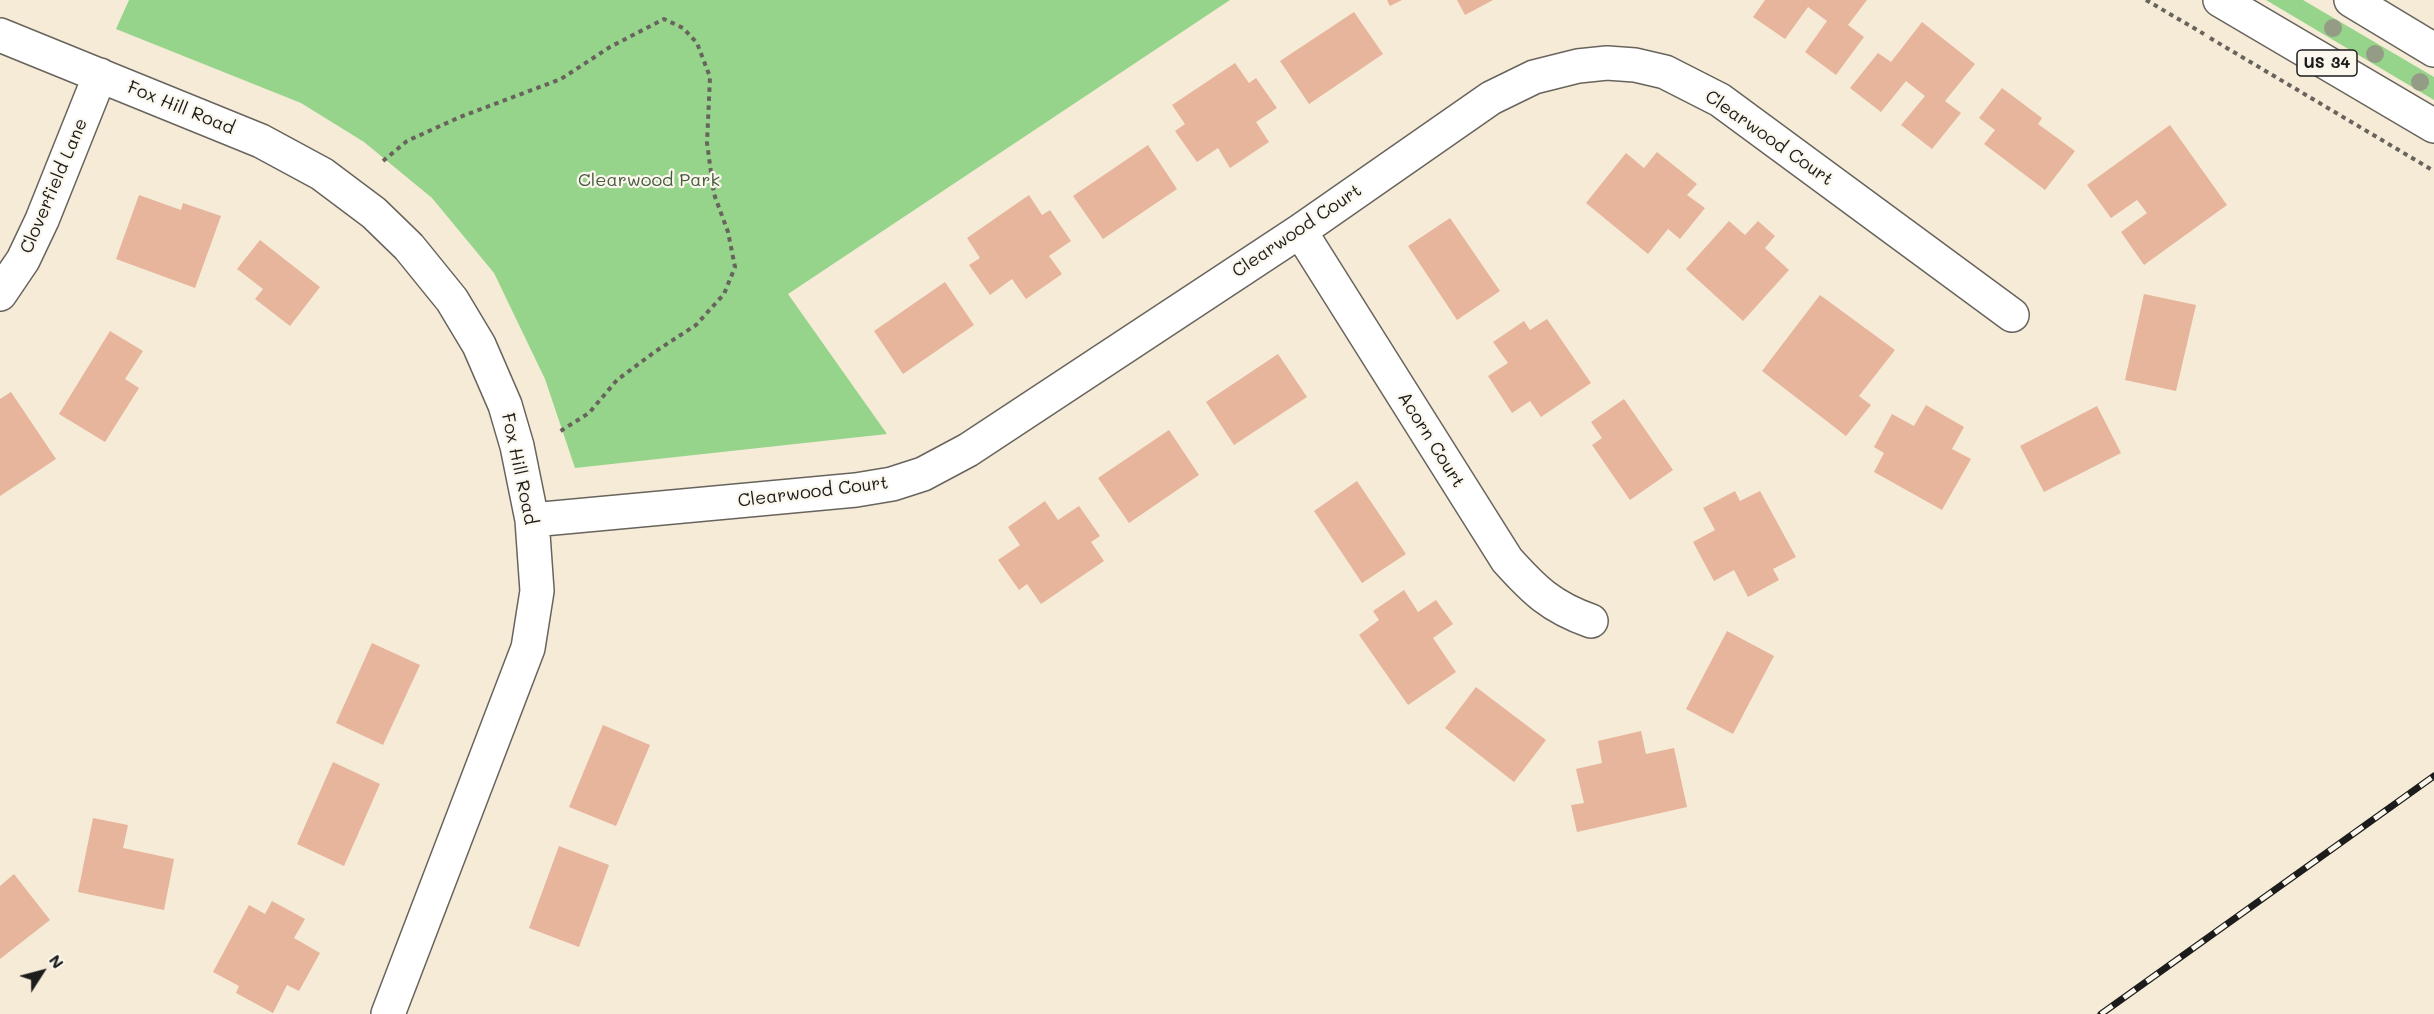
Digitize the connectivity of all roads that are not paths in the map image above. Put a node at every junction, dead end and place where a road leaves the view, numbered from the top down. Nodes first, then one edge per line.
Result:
1 (2220, 0) edge
2 (2351, 0) edge
3 (0, 35) edge
4 (2434, 50) edge
5 (100, 75) junction
6 (2434, 126) edge
7 (1300, 231) junction
8 (0, 294) edge
9 (2012, 315) dead end
10 (532, 520) junction
11 (1591, 621) dead end
12 (388, 1014) edge

1 - 6 street, US 34
2 - 4 street
3 - 5 street, Fox Hill Road
5 - 8 street, Cloverfield Lane
5 - 10 street, Fox Hill Road
7 - 9 street, Clearwood Court
7 - 10 street, Clearwood Court
7 - 11 street, Acorn Court
10 - 12 street, Fox Hill Road

